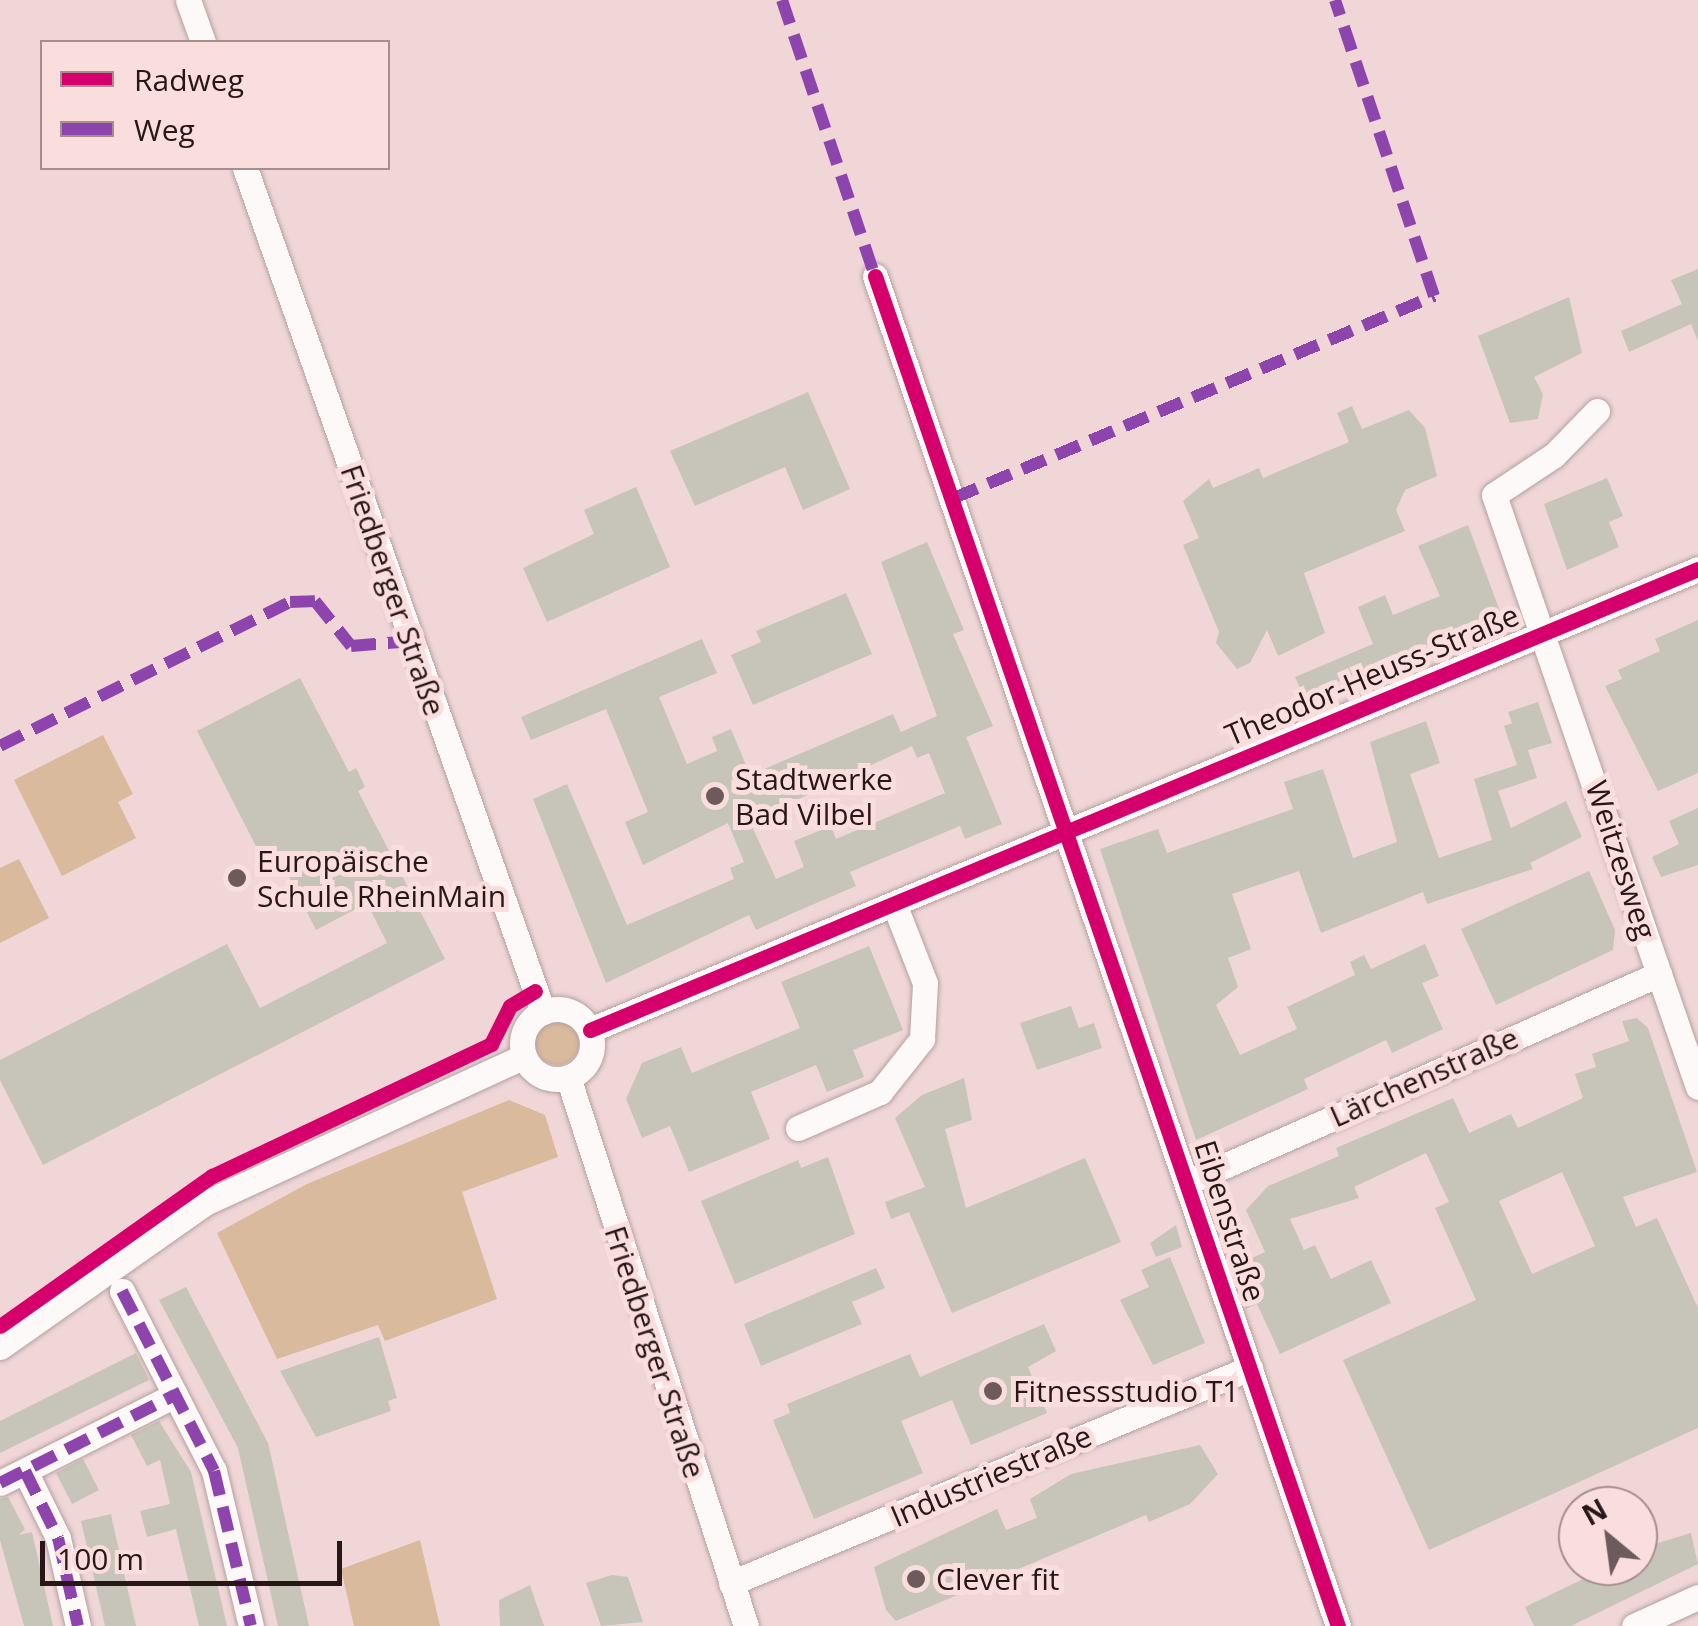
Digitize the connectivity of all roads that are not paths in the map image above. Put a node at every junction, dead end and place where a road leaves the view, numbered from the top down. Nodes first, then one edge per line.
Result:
1 (188, 0) edge
2 (201, 40) edge
3 (246, 170) edge
4 (875, 276) dead end
5 (1597, 410) dead end
6 (1698, 570) edge
7 (1546, 632) junction
8 (1069, 834) junction
9 (895, 906) junction
10 (1659, 974) junction
11 (543, 1012) junction
12 (590, 1030) junction
13 (524, 1056) junction
14 (568, 1077) junction
15 (1698, 1087) edge
16 (798, 1128) dead end
17 (1188, 1182) junction
18 (122, 1291) dead end
19 (0, 1348) edge
20 (1250, 1368) junction
21 (175, 1395) junction
22 (25, 1471) junction
23 (0, 1483) edge
24 (732, 1583) junction
25 (1698, 1598) edge
26 (78, 1626) edge
27 (251, 1626) edge
28 (746, 1626) edge
29 (1338, 1626) edge
30 (1634, 1626) edge

1 - 2 street
3 - 11 street, Friedberger Straße
4 - 8 street
5 - 7 street, Theodor-Heuss-Straße
6 - 7 street, Theodor-Heuss-Straße
7 - 8 street, Theodor-Heuss-Straße
7 - 10 street, Weitzesweg
8 - 9 street, Theodor-Heuss-Straße
8 - 17 street, Eibenstraße
9 - 12 street, Theodor-Heuss-Straße
9 - 16 street
10 - 15 street, Weitzesweg
10 - 17 street, Lärchenstraße
11 - 12 street
11 - 13 street
12 - 14 street
13 - 14 street
13 - 19 street
14 - 24 street, Friedberger Straße
17 - 20 street, Eibenstraße
18 - 21 street
20 - 24 street, Industriestraße
20 - 29 street, Eibenstraße
21 - 22 street
21 - 27 street
22 - 23 street
22 - 26 street
24 - 28 street, Friedberger Straße
25 - 30 street

